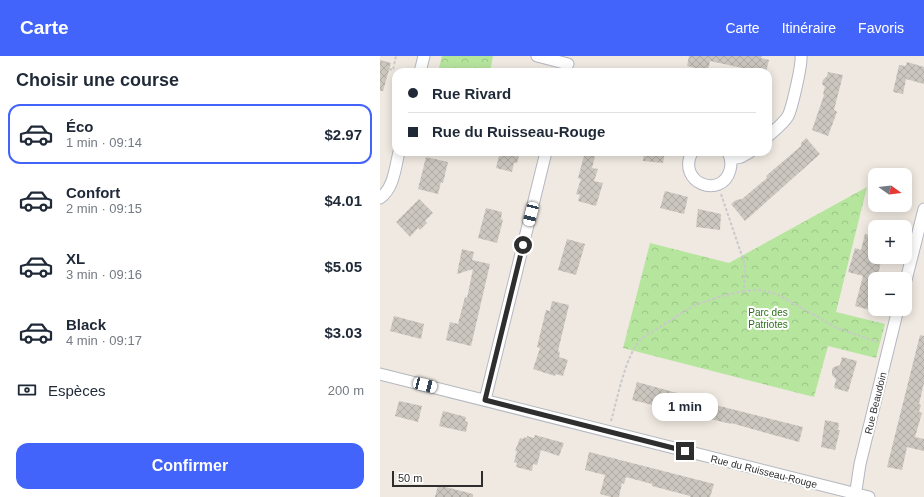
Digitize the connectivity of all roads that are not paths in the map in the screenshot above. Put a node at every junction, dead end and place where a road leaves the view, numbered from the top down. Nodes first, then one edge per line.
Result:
1 (424, 56) edge
2 (537, 56) edge
3 (801, 56) edge
4 (568, 64) edge
5 (421, 68) edge
6 (772, 133) edge
7 (399, 156) edge
8 (545, 156) edge
9 (690, 156) edge
10 (729, 156) edge
11 (743, 156) edge
12 (380, 198) edge
13 (924, 209) edge
14 (908, 272) edge
15 (896, 316) edge
16 (380, 374) edge
17 (485, 400) junction
18 (855, 495) edge
19 (869, 497) edge

1 - 5 street
2 - 4 street
3 - 6 street
7 - 12 street
8 - 17 street
9 - 10 street
10 - 11 street
13 - 14 street
15 - 18 street, Rue Beaudoin
16 - 17 street, Rue du Ruisseau-Rouge
17 - 18 street, Rue du Ruisseau-Rouge
18 - 19 street, Rue du Ruisseau-Rouge

